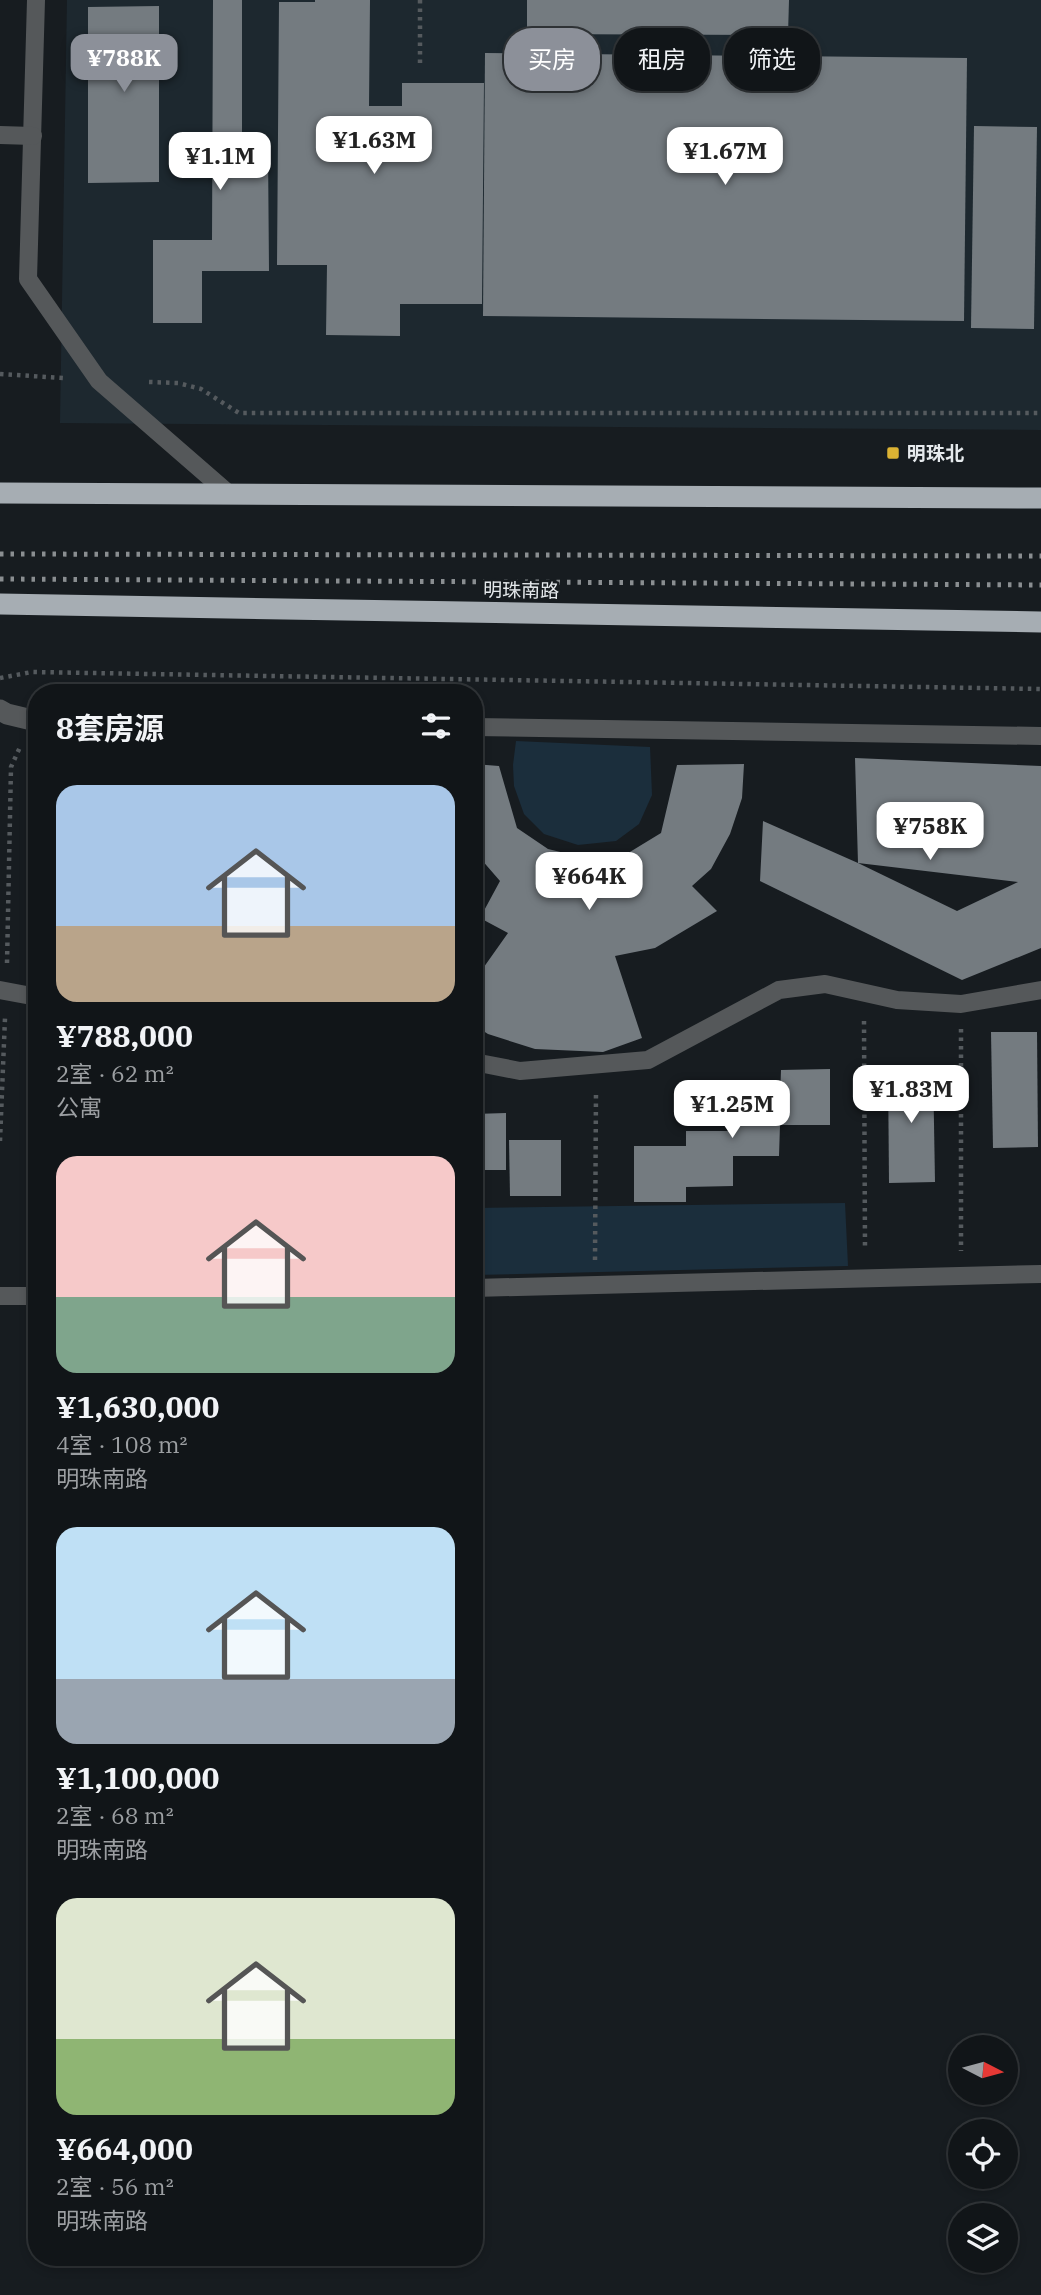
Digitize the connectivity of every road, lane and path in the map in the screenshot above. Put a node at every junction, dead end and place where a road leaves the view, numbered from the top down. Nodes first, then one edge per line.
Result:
1 (36, 0) edge
2 (420, 0) edge
3 (420, 66) dead end
4 (0, 135) edge
5 (33, 136) junction
6 (0, 374) edge
7 (69, 379) dead end
8 (149, 382) dead end
9 (1041, 414) edge
10 (0, 493) edge
11 (229, 494) junction
12 (1041, 498) edge
13 (0, 604) edge
14 (1041, 622) edge
15 (0, 678) edge
16 (1041, 690) edge
17 (0, 710) edge
18 (28, 719) edge
19 (483, 727) edge
20 (28, 732) edge
21 (1041, 736) edge
22 (1041, 990) edge
23 (3, 991) edge
24 (864, 992) junction
25 (28, 995) edge
26 (961, 1004) junction
27 (483, 1064) edge
28 (596, 1065) junction
29 (0, 1141) edge
30 (1041, 1274) edge
31 (961, 1276) junction
32 (866, 1278) junction
33 (595, 1285) junction
34 (483, 1288) edge
35 (0, 1296) edge
36 (28, 1296) edge

1 - 5 lane
2 - 3 path
4 - 5 lane
5 - 11 lane
6 - 7 path
8 - 9 path
10 - 11 highway
11 - 12 highway
13 - 14 highway, 明珠南路
15 - 16 path
17 - 18 street
19 - 21 lane
20 - 23 path
22 - 26 lane
23 - 25 lane
23 - 29 path
24 - 26 lane
24 - 28 lane
24 - 32 path
26 - 31 path
27 - 28 lane
28 - 33 path
30 - 31 lane
31 - 32 lane
32 - 33 lane
33 - 34 lane
35 - 36 lane

